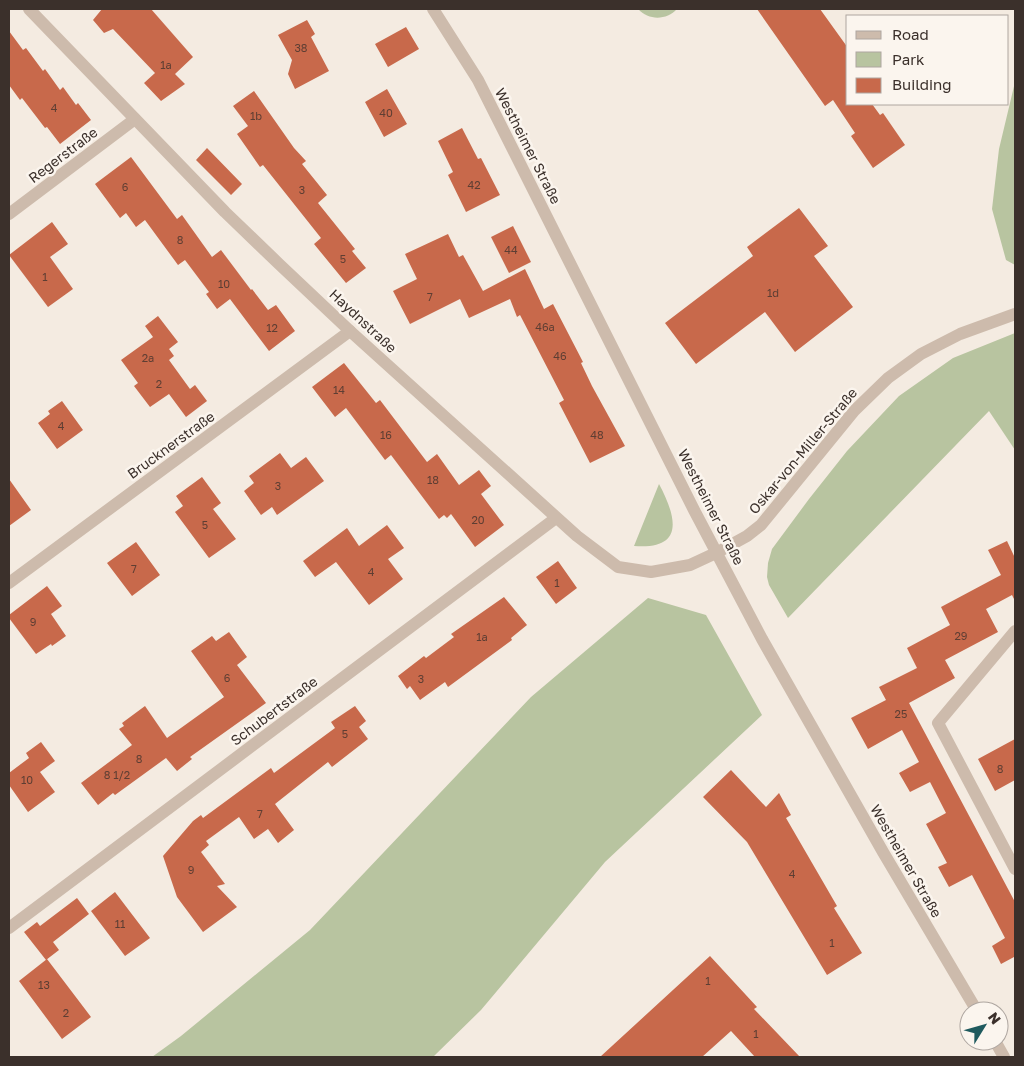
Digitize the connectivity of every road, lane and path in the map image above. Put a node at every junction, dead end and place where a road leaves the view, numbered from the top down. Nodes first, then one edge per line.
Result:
1 (29, 9) edge
2 (433, 9) edge
3 (135, 119) junction
4 (9, 214) edge
5 (1015, 314) edge
6 (350, 331) junction
7 (556, 518) junction
8 (718, 552) junction
9 (9, 583) edge
10 (1015, 634) edge
11 (1015, 868) edge
12 (9, 928) edge
13 (971, 1001) edge

1 - 3 street, Haydnstraße
2 - 8 street, Westheimer Straße
3 - 4 street, Regerstraße
3 - 6 street, Haydnstraße
5 - 8 street, Oskar-von-Miller-Straße
6 - 7 street, Haydnstraße
6 - 9 street, Brucknerstraße
7 - 8 street, Haydnstraße
7 - 12 street, Schubertstraße
8 - 13 street, Westheimer Straße
10 - 11 street

